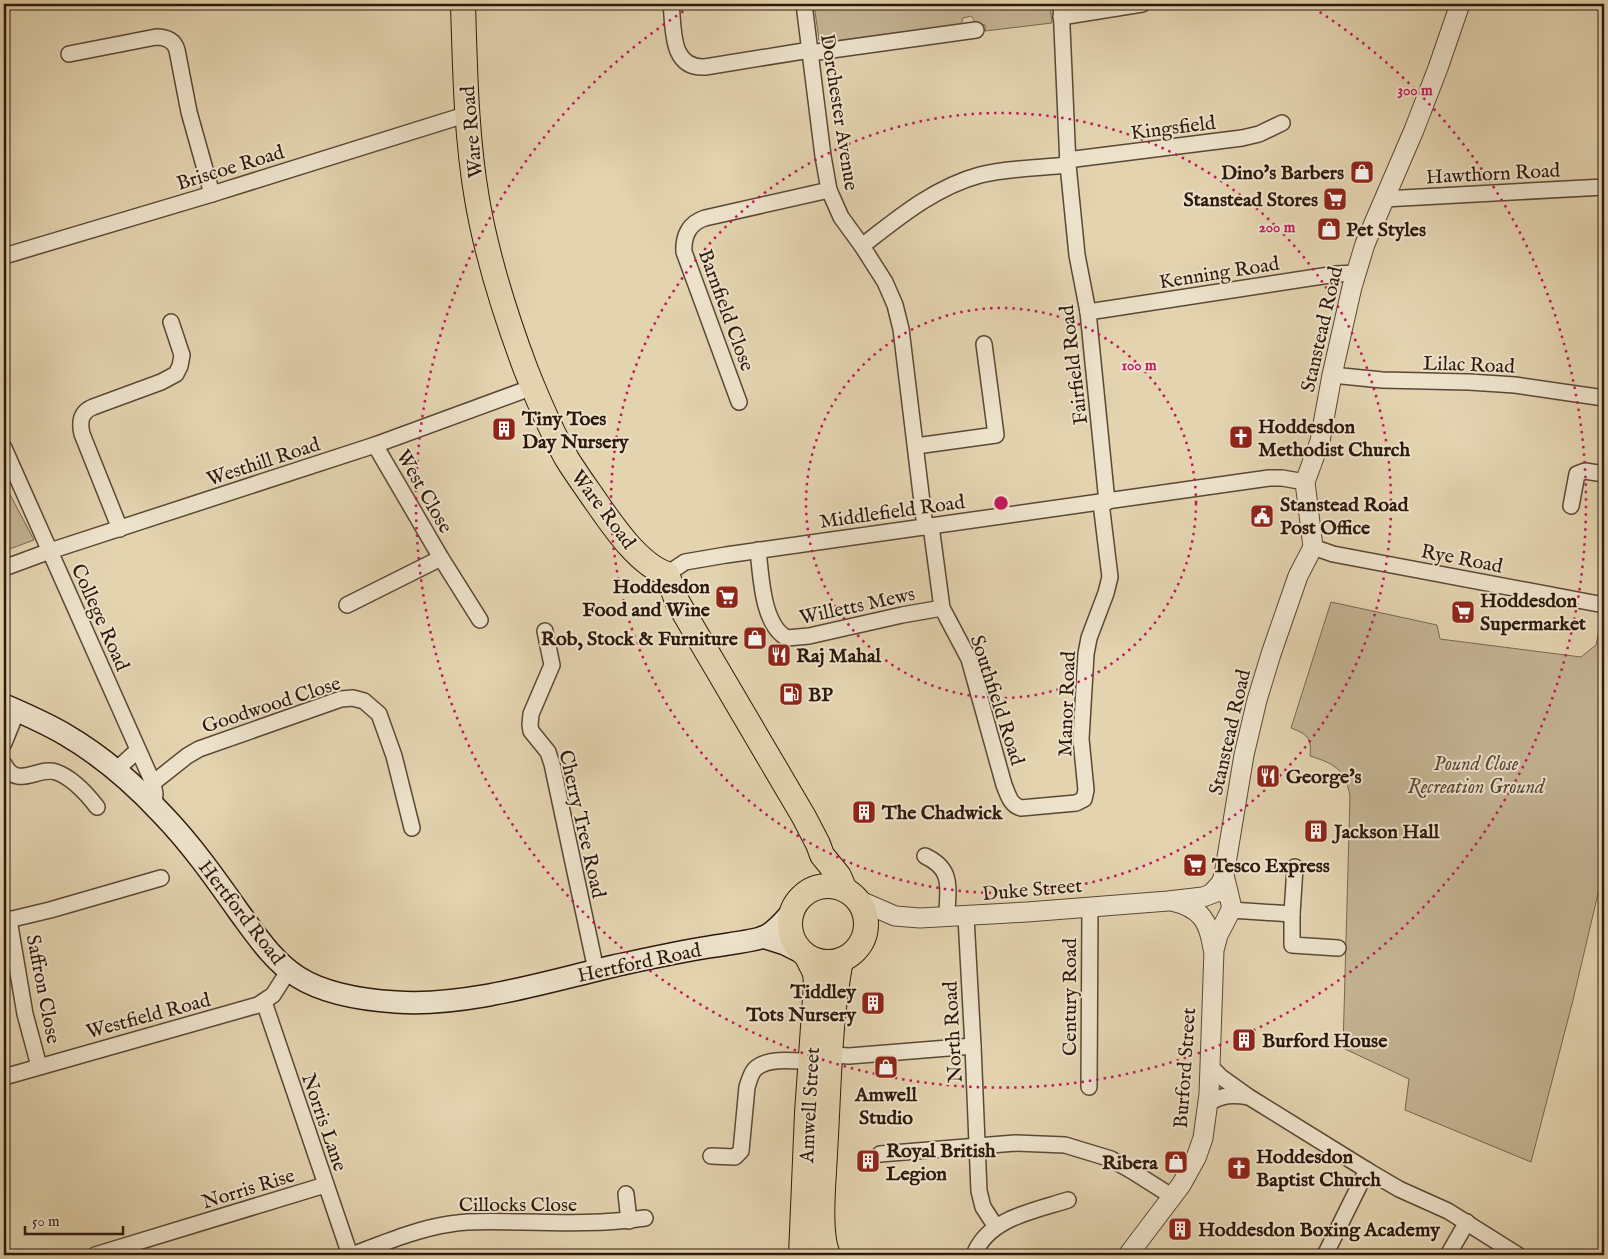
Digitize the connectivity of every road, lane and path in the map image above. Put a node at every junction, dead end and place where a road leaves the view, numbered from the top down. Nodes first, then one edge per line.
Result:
1 (463, 4) edge
2 (671, 4) edge
3 (804, 4) edge
4 (1142, 4) edge
5 (1460, 4) edge
6 (1061, 10) edge
7 (976, 30) dead end
8 (810, 52) junction
9 (69, 54) dead end
10 (468, 114) junction
11 (1282, 123) dead end
12 (1068, 162) junction
13 (1604, 188) edge
14 (830, 190) junction
15 (212, 194) junction
16 (1384, 199) junction
17 (862, 246) junction
18 (4, 256) edge
19 (1356, 273) junction
20 (1088, 312) junction
21 (171, 322) dead end
22 (984, 344) dead end
23 (1332, 375) junction
24 (533, 387) junction
25 (1604, 398) edge
26 (739, 402) dead end
27 (375, 445) junction
28 (916, 446) junction
29 (4, 448) edge
30 (1604, 474) edge
31 (1305, 482) junction
32 (1104, 503) junction
33 (1571, 506) dead end
34 (928, 527) junction
35 (120, 529) junction
36 (1314, 547) junction
37 (758, 550) junction
38 (50, 551) junction
39 (441, 558) junction
40 (4, 568) edge
41 (667, 574) junction
42 (347, 605) dead end
43 (1604, 605) edge
44 (942, 608) junction
45 (480, 620) dead end
46 (546, 631) dead end
47 (11, 708) edge
48 (4, 743) edge
49 (138, 750) junction
50 (4, 764) edge
51 (116, 770) junction
52 (152, 783) junction
53 (1086, 790) joint
54 (154, 805) junction
55 (97, 807) dead end
56 (412, 828) dead end
57 (822, 855) junction
58 (926, 856) dead end
59 (1295, 868) dead end
60 (161, 878) dead end
61 (808, 891) junction
62 (851, 895) junction
63 (1224, 899) junction
64 (1168, 901) junction
65 (1090, 907) junction
66 (791, 913) junction
67 (1292, 914) junction
68 (957, 917) junction
69 (6, 920) edge
70 (763, 937) junction
71 (1338, 948) dead end
72 (1214, 950) junction
73 (804, 954) junction
74 (842, 960) junction
75 (289, 970) junction
76 (596, 970) junction
77 (264, 1002) junction
78 (973, 1046) junction
79 (821, 1058) junction
80 (39, 1066) junction
81 (1210, 1066) junction
82 (4, 1077) edge
83 (1089, 1087) dead end
84 (1250, 1097) junction
85 (1209, 1103) junction
86 (978, 1146) junction
87 (880, 1154) dead end
88 (711, 1156) dead end
89 (1368, 1170) junction
90 (326, 1185) junction
91 (626, 1194) dead end
92 (1173, 1197) junction
93 (1068, 1200) dead end
94 (645, 1218) dead end
95 (629, 1221) junction
96 (1467, 1222) junction
97 (996, 1227) junction
98 (95, 1255) edge
99 (351, 1255) edge
100 (801, 1255) edge
101 (828, 1255) edge
102 (974, 1255) edge
103 (1128, 1255) edge
104 (1325, 1255) edge
105 (1448, 1255) edge
106 (1518, 1255) edge

1 - 10 main road, Ware Road
2 - 8 street
3 - 8 street, Dorchester Avenue
4 - 6 street
5 - 16 street, Stanstead Road
6 - 12 street, Fairfield Road
7 - 8 street
8 - 14 street, Dorchester Avenue
9 - 15 street
10 - 15 street, Briscoe Road
10 - 24 main road, Ware Road
11 - 12 street, Kingsfield
12 - 17 street, Kingsfield
12 - 20 street, Fairfield Road
13 - 16 street, Hawthorn Road
14 - 17 street, Dorchester Avenue
14 - 26 street, Barnfield Close
15 - 18 street, Briscoe Road
16 - 19 street, Stanstead Road
17 - 28 street, Dorchester Avenue
19 - 20 street, Kenning Road
19 - 23 street, Stanstead Road
20 - 32 street, Fairfield Road
21 - 35 street
22 - 28 street
23 - 25 street, Lilac Road
23 - 31 street, Stanstead Road
24 - 27 street, Westhill Road
24 - 41 main road, Ware Road
27 - 35 street, Westhill Road
27 - 39 street, West Close
28 - 34 street, Southfield Road
29 - 38 street, College Road
30 - 33 street
31 - 32 street, Middlefield Road
31 - 36 street, Stanstead Road
32 - 34 street, Middlefield Road
32 - 53 street, Manor Road
34 - 37 street, Middlefield Road
34 - 44 street, Southfield Road
35 - 38 street, Westhill Road
36 - 43 street, Rye Road
36 - 63 street, Stanstead Road
37 - 41 street, Middlefield Road
37 - 44 street, Willetts Mews
38 - 40 street, Westhill Road
38 - 49 street, College Road
39 - 42 street, West Close
39 - 45 street, West Close
41 - 57 main road
44 - 53 street, Southfield Road
46 - 76 street, Cherry Tree Road
47 - 48 street
47 - 51 main road, Hertford Road
49 - 51 street
49 - 52 street, College Road
50 - 55 street
51 - 54 main road, Hertford Road
52 - 54 street, College Road
52 - 56 street, Goodwood Close
54 - 75 main road, Hertford Road
57 - 61 main road
57 - 62 main road
58 - 68 street, North Road
59 - 67 street
60 - 69 street, Saffron Close
61 - 62 main road
61 - 66 main road
62 - 68 street, Duke Street
62 - 74 main road
63 - 64 street, Duke Street
63 - 67 street
63 - 72 street, Burford Street
64 - 65 street, Duke Street
64 - 72 street, Burford Street
65 - 68 street, Duke Street
65 - 83 street, Century Road
66 - 70 main road, Hertford Road
66 - 73 main road
67 - 71 street
68 - 78 street, North Road
69 - 80 street, Saffron Close
70 - 73 main road, Hertford Road
70 - 76 main road, Hertford Road
72 - 81 street, Burford Street
73 - 74 main road
73 - 79 main road, Amwell Street
74 - 79 main road, Amwell Street
75 - 76 main road, Hertford Road
75 - 77 street, Westfield Road
77 - 80 street, Westfield Road
77 - 90 street, Norris Lane
78 - 79 street
78 - 86 street, North Road
79 - 88 street
79 - 100 main road, Amwell Street
79 - 101 main road, Amwell Street
80 - 82 street, Westfield Road
81 - 84 street
81 - 85 street, Burford Street
84 - 85 street
84 - 89 street
85 - 92 street, Burford Street
86 - 87 street
86 - 92 street
86 - 97 street, North Road
89 - 96 street
89 - 104 street
90 - 98 street, Norris Rise
90 - 99 street, Norris Lane
91 - 95 street
92 - 103 street, Burford Street
93 - 97 street
94 - 95 street, Cillocks Close
95 - 99 street, Cillocks Close
96 - 105 street
96 - 106 street
97 - 102 street

